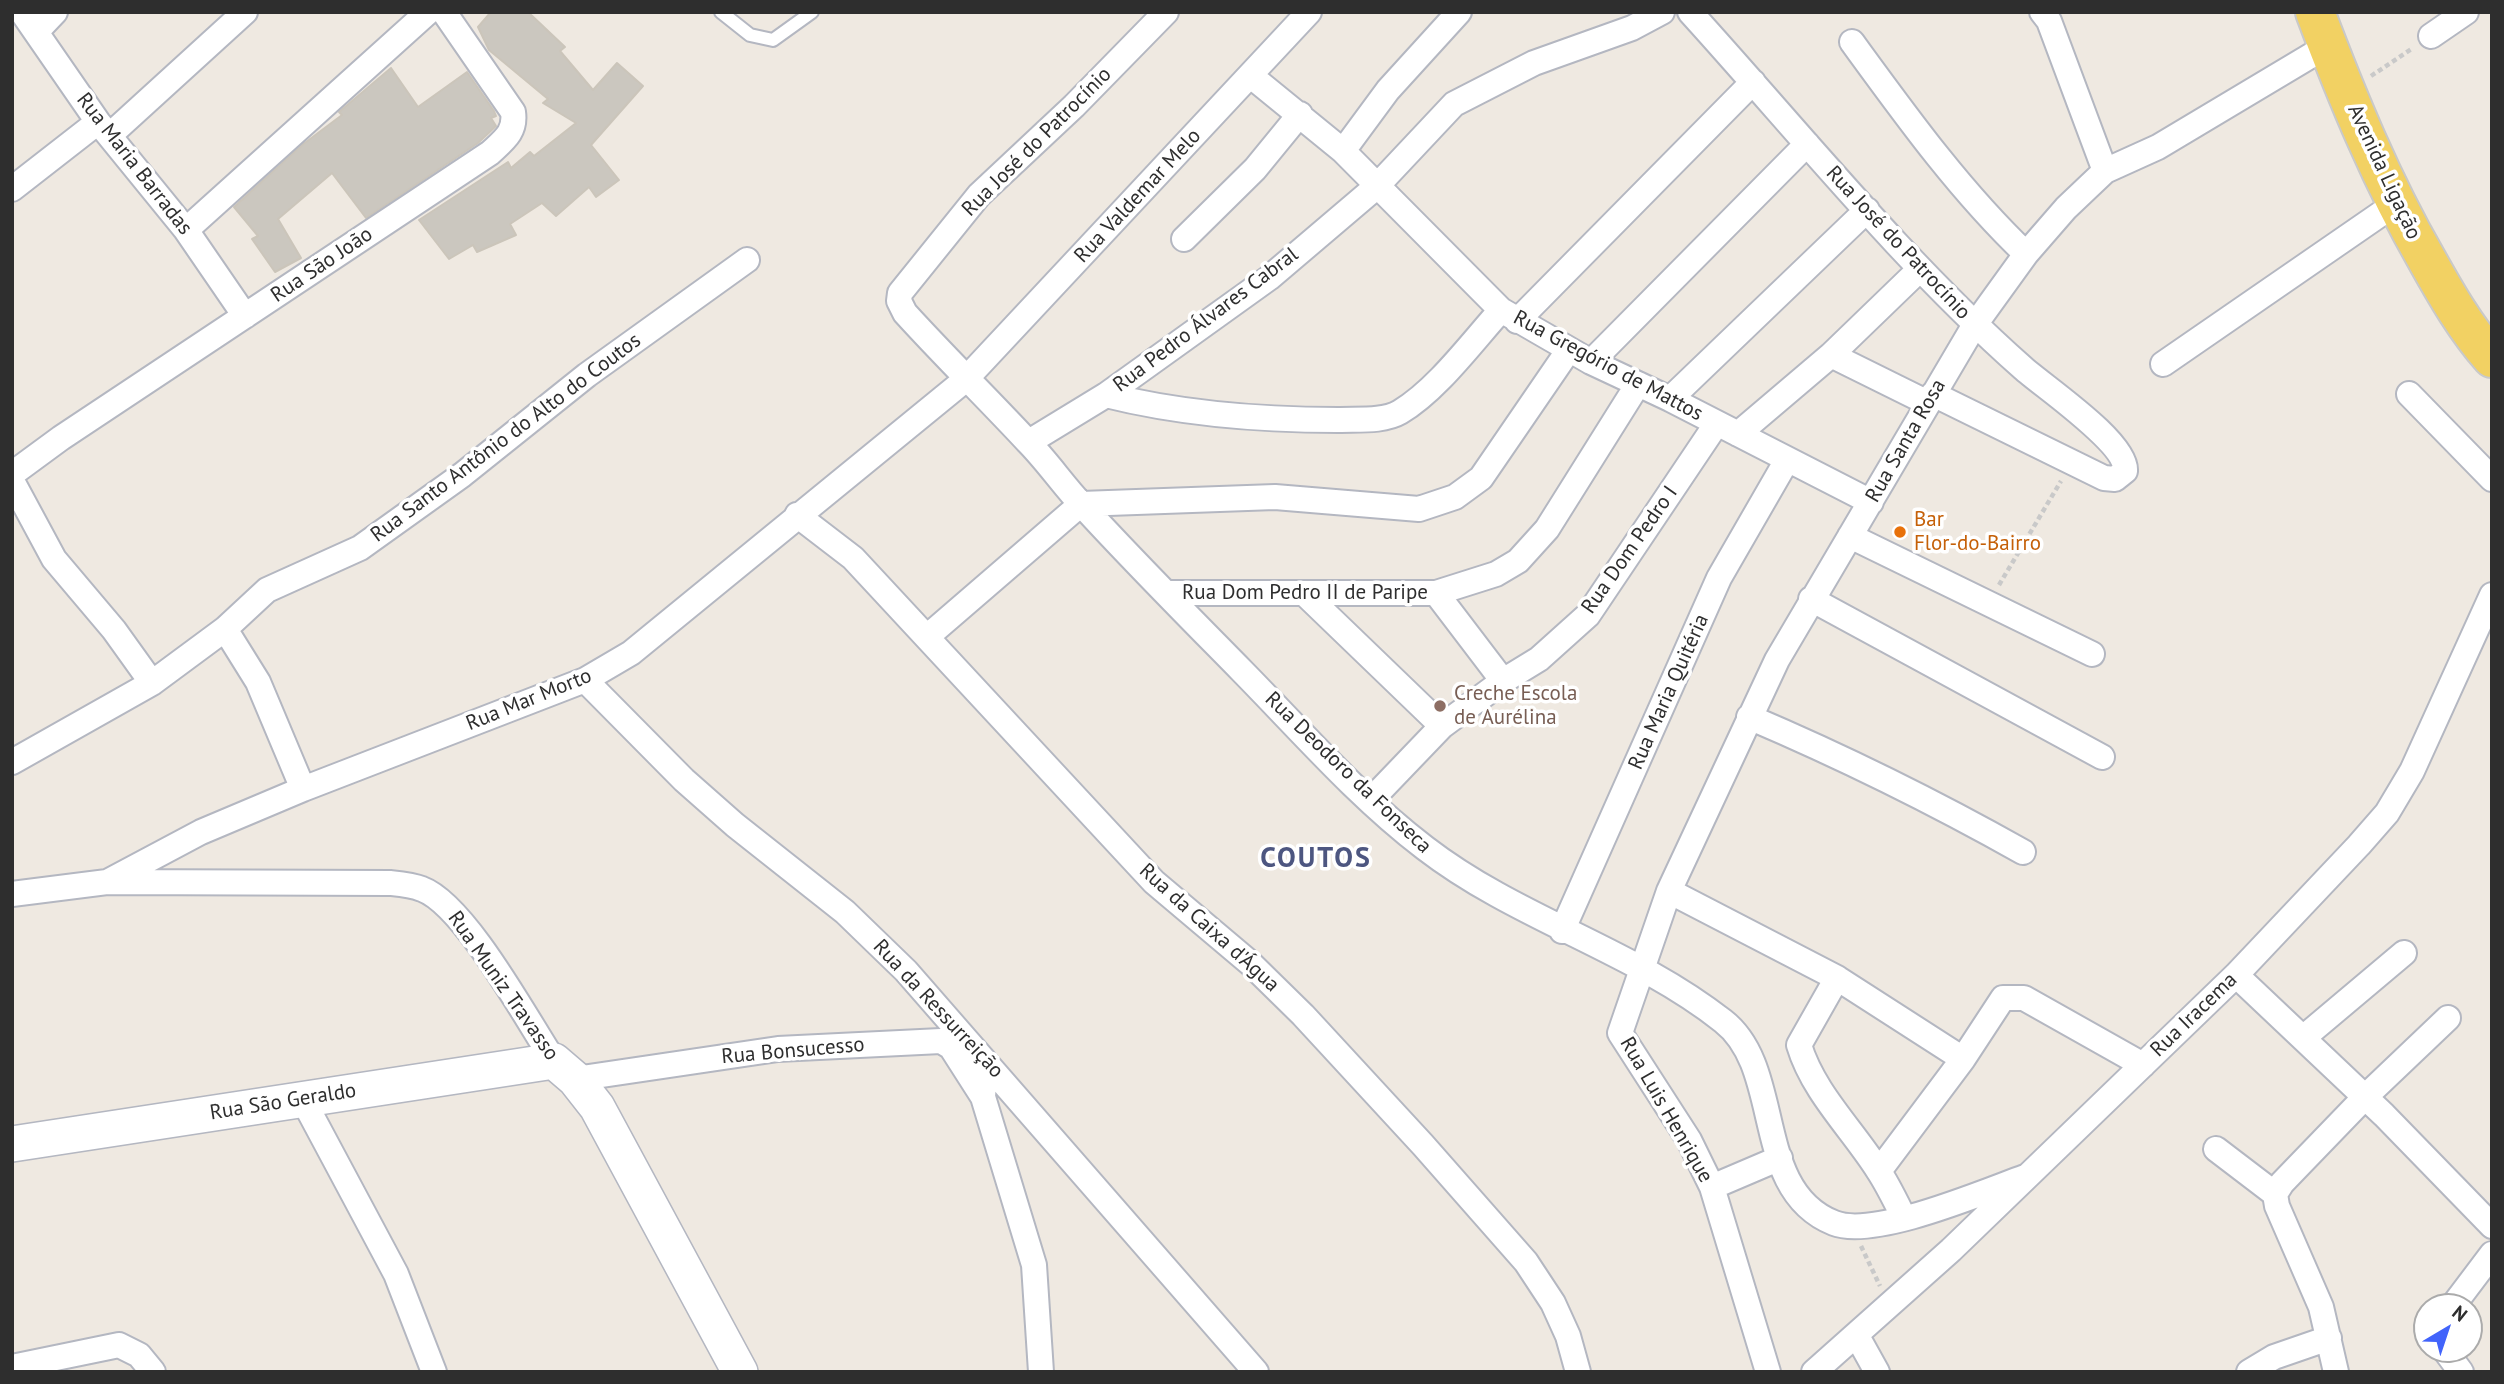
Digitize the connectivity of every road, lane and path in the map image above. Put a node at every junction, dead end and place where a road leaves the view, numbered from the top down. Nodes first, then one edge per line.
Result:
1 (55, 12) edge
2 (245, 12) edge
3 (428, 12) edge
4 (444, 12) edge
5 (721, 12) edge
6 (812, 12) edge
7 (1166, 12) edge
8 (1309, 12) edge
9 (1459, 12) edge
10 (1662, 12) edge
11 (1690, 12) edge
12 (2042, 12) edge
13 (2466, 12) edge
14 (29, 22) edge
15 (2321, 29) edge
16 (2431, 36) joint
17 (1852, 43) dead end
18 (1251, 76) junction
19 (1753, 82) junction
20 (2348, 92) junction
21 (1300, 114) junction
22 (104, 128) junction
23 (1807, 144) junction
24 (1343, 151) junction
25 (2105, 171) junction
26 (1376, 187) junction
27 (12, 189) edge
28 (2395, 204) junction
29 (1867, 210) junction
30 (186, 230) junction
31 (1184, 239) dead end
32 (2026, 254) junction
33 (747, 260) dead end
34 (1919, 270) junction
35 (905, 313) joint
36 (245, 316) junction
37 (1509, 316) junction
38 (1975, 326) junction
39 (1568, 351) junction
40 (1831, 355) junction
41 (2492, 358) edge
42 (1591, 362) junction
43 (2163, 364) dead end
44 (965, 380) junction
45 (1638, 384) junction
46 (2409, 394) dead end
47 (1106, 395) junction
48 (1931, 398) junction
49 (1670, 399) junction
50 (1727, 429) junction
51 (1029, 442) junction
52 (1787, 460) junction
53 (2072, 462) junction
54 (12, 474) edge
55 (2492, 479) edge
56 (12, 481) edge
57 (1871, 502) junction
58 (1081, 505) junction
59 (797, 515) junction
60 (1850, 536) junction
61 (1166, 593) junction
62 (1304, 593) junction
63 (1436, 593) junction
64 (2492, 595) edge
65 (1811, 599) junction
66 (1988, 604) junction
67 (225, 629) junction
68 (928, 636) junction
69 (2092, 654) dead end
70 (585, 680) junction
71 (1503, 681) junction
72 (152, 683) junction
73 (1749, 717) junction
74 (1442, 726) junction
75 (2102, 757) dead end
76 (12, 762) edge
77 (303, 789) junction
78 (1371, 800) junction
79 (2023, 852) dead end
80 (107, 882) junction
81 (1669, 891) junction
82 (12, 894) edge
83 (1562, 931) junction
84 (2404, 953) dead end
85 (1641, 970) junction
86 (2236, 975) junction
87 (1837, 978) junction
88 (2448, 1018) dead end
89 (2303, 1038) junction
90 (985, 1059) junction
91 (1963, 1059) junction
92 (2143, 1065) junction
93 (564, 1070) junction
94 (983, 1097) junction
95 (2365, 1097) junction
96 (302, 1098) junction
97 (12, 1144) edge
98 (2216, 1149) dead end
99 (1780, 1158) junction
100 (1879, 1171) junction
101 (2025, 1177) junction
102 (1712, 1187) junction
103 (2275, 1194) junction
104 (1904, 1218) junction
105 (2492, 1226) edge
106 (1854, 1229) junction
107 (2492, 1254) edge
108 (2463, 1293) edge
109 (1889, 1305) junction
110 (1857, 1336) junction
111 (2329, 1338) junction
112 (12, 1367) edge
113 (153, 1372) edge
114 (434, 1372) edge
115 (740, 1372) edge
116 (1041, 1372) edge
117 (1256, 1372) edge
118 (1578, 1372) edge
119 (1768, 1372) edge
120 (1814, 1372) edge
121 (1877, 1372) edge
122 (2249, 1372) edge
123 (2336, 1372) edge

1 - 14 street
2 - 22 street
3 - 30 street
4 - 36 street, Rua São João
5 - 6 lane
7 - 35 street, Rua José do Patrocínio
8 - 18 street, Rua Valdemar Melo
9 - 24 street
10 - 26 street, Rua Pedro Álvares Cabral
11 - 19 street, Rua José do Patrocínio
12 - 25 street
13 - 16 street
14 - 22 street, Rua Maria Barradas
15 - 20 main road, Avenida Ligação
15 - 25 street, Rua Santa Rosa
16 - 20 path
17 - 32 street
18 - 21 street, Rua Gregório de Mattos
18 - 44 street, Rua Valdemar Melo
19 - 23 street, Rua José do Patrocínio
19 - 37 street
20 - 28 main road, Avenida Ligação
21 - 24 street, Rua Gregório de Mattos
21 - 31 street
22 - 27 street
22 - 30 street, Rua Maria Barradas
23 - 29 street, Rua José do Patrocínio
23 - 42 street
24 - 26 street, Rua Gregório de Mattos
25 - 32 street, Rua Santa Rosa
26 - 37 street, Rua Gregório de Mattos
26 - 47 street, Rua Pedro Álvares Cabral
28 - 41 main road, Avenida Ligação
28 - 43 street
29 - 34 street, Rua José do Patrocínio
29 - 49 street
30 - 36 street, Rua Maria Barradas
32 - 38 street, Rua Santa Rosa
33 - 67 street, Rua Santo Antônio do Alto do Coutos
34 - 38 street, Rua José do Patrocínio
34 - 40 street, Rua Dom Pedro I
35 - 44 street, Rua Deodoro da Fonseca
36 - 54 street, Rua São João
37 - 39 street, Rua Gregório de Mattos
37 - 47 street
38 - 48 street, Rua Santa Rosa
38 - 53 street, Rua José do Patrocínio
39 - 42 street, Rua Gregório de Mattos
39 - 58 street
40 - 48 street
40 - 50 street, Rua Dom Pedro I
42 - 45 street, Rua Gregório de Mattos
44 - 51 street, Rua Deodoro da Fonseca
44 - 59 street, Rua Mar Morto
45 - 49 street, Rua Gregório de Mattos
45 - 63 street, Rua Dom Pedro II de Paripe
46 - 55 street
47 - 51 street, Rua Pedro Álvares Cabral
48 - 53 street
48 - 57 street, Rua Santa Rosa
49 - 50 street, Rua Gregório de Mattos
50 - 52 street, Rua Gregório de Mattos
50 - 71 street, Rua Dom Pedro I
51 - 58 street, Rua Deodoro da Fonseca
52 - 57 street, Rua Gregório de Mattos
52 - 83 street, Rua Maria Quitéria
53 - 66 path
56 - 72 street
57 - 60 street, Rua Santa Rosa
58 - 61 street, Rua Deodoro da Fonseca
58 - 68 street
59 - 68 street, Rua da Caixa d'Água
59 - 70 street, Rua Mar Morto
60 - 65 street, Rua Santa Rosa
60 - 66 street
61 - 62 street, Rua Dom Pedro II de Paripe
61 - 78 street, Rua Deodoro da Fonseca
62 - 63 street, Rua Dom Pedro II de Paripe
62 - 74 street
63 - 71 street
64 - 86 street, Rua Iracema
65 - 73 street, Rua Santa Rosa
65 - 75 street
66 - 69 street
67 - 72 street, Rua Santo Antônio do Alto do Coutos
67 - 77 street
68 - 118 street, Rua da Caixa d'Água
70 - 77 street, Rua Mar Morto
70 - 90 street, Rua da Ressurreição
71 - 74 street, Rua Dom Pedro I
72 - 76 street, Rua Santo Antônio do Alto do Coutos
73 - 79 street
73 - 81 street, Rua Santa Rosa
74 - 78 street, Rua Dom Pedro I
77 - 80 street, Rua Mar Morto
78 - 83 street, Rua Deodoro da Fonseca
80 - 82 street, Rua Muniz Travasso
80 - 93 street, Rua Muniz Travasso
81 - 85 street, Rua Santa Rosa
81 - 87 street
83 - 85 street, Rua Deodoro da Fonseca
84 - 89 street
85 - 99 street, Rua Deodoro da Fonseca
85 - 102 street, Rua Luis Henrique
86 - 89 street
86 - 92 street, Rua Iracema
87 - 91 street
87 - 100 street
88 - 95 street
89 - 95 street
90 - 94 street
90 - 117 street, Rua da Ressurreição
91 - 92 street
91 - 100 street
92 - 101 street, Rua Iracema
93 - 94 street, Rua Bonsucesso
93 - 96 street, Rua São Geraldo
93 - 115 street, Rua Muniz Travasso
94 - 116 street
95 - 103 street
95 - 105 street
96 - 97 street, Rua São Geraldo
96 - 114 street
98 - 103 street
99 - 102 street
99 - 106 street, Rua Deodoro da Fonseca
100 - 104 street
101 - 104 street
101 - 109 street, Rua Iracema
102 - 119 street, Rua Luis Henrique
103 - 111 street
104 - 106 street
106 - 109 path
107 - 108 street
109 - 110 street, Rua Iracema
110 - 120 street, Rua Iracema
110 - 121 street
111 - 122 street
111 - 123 street
112 - 113 street

